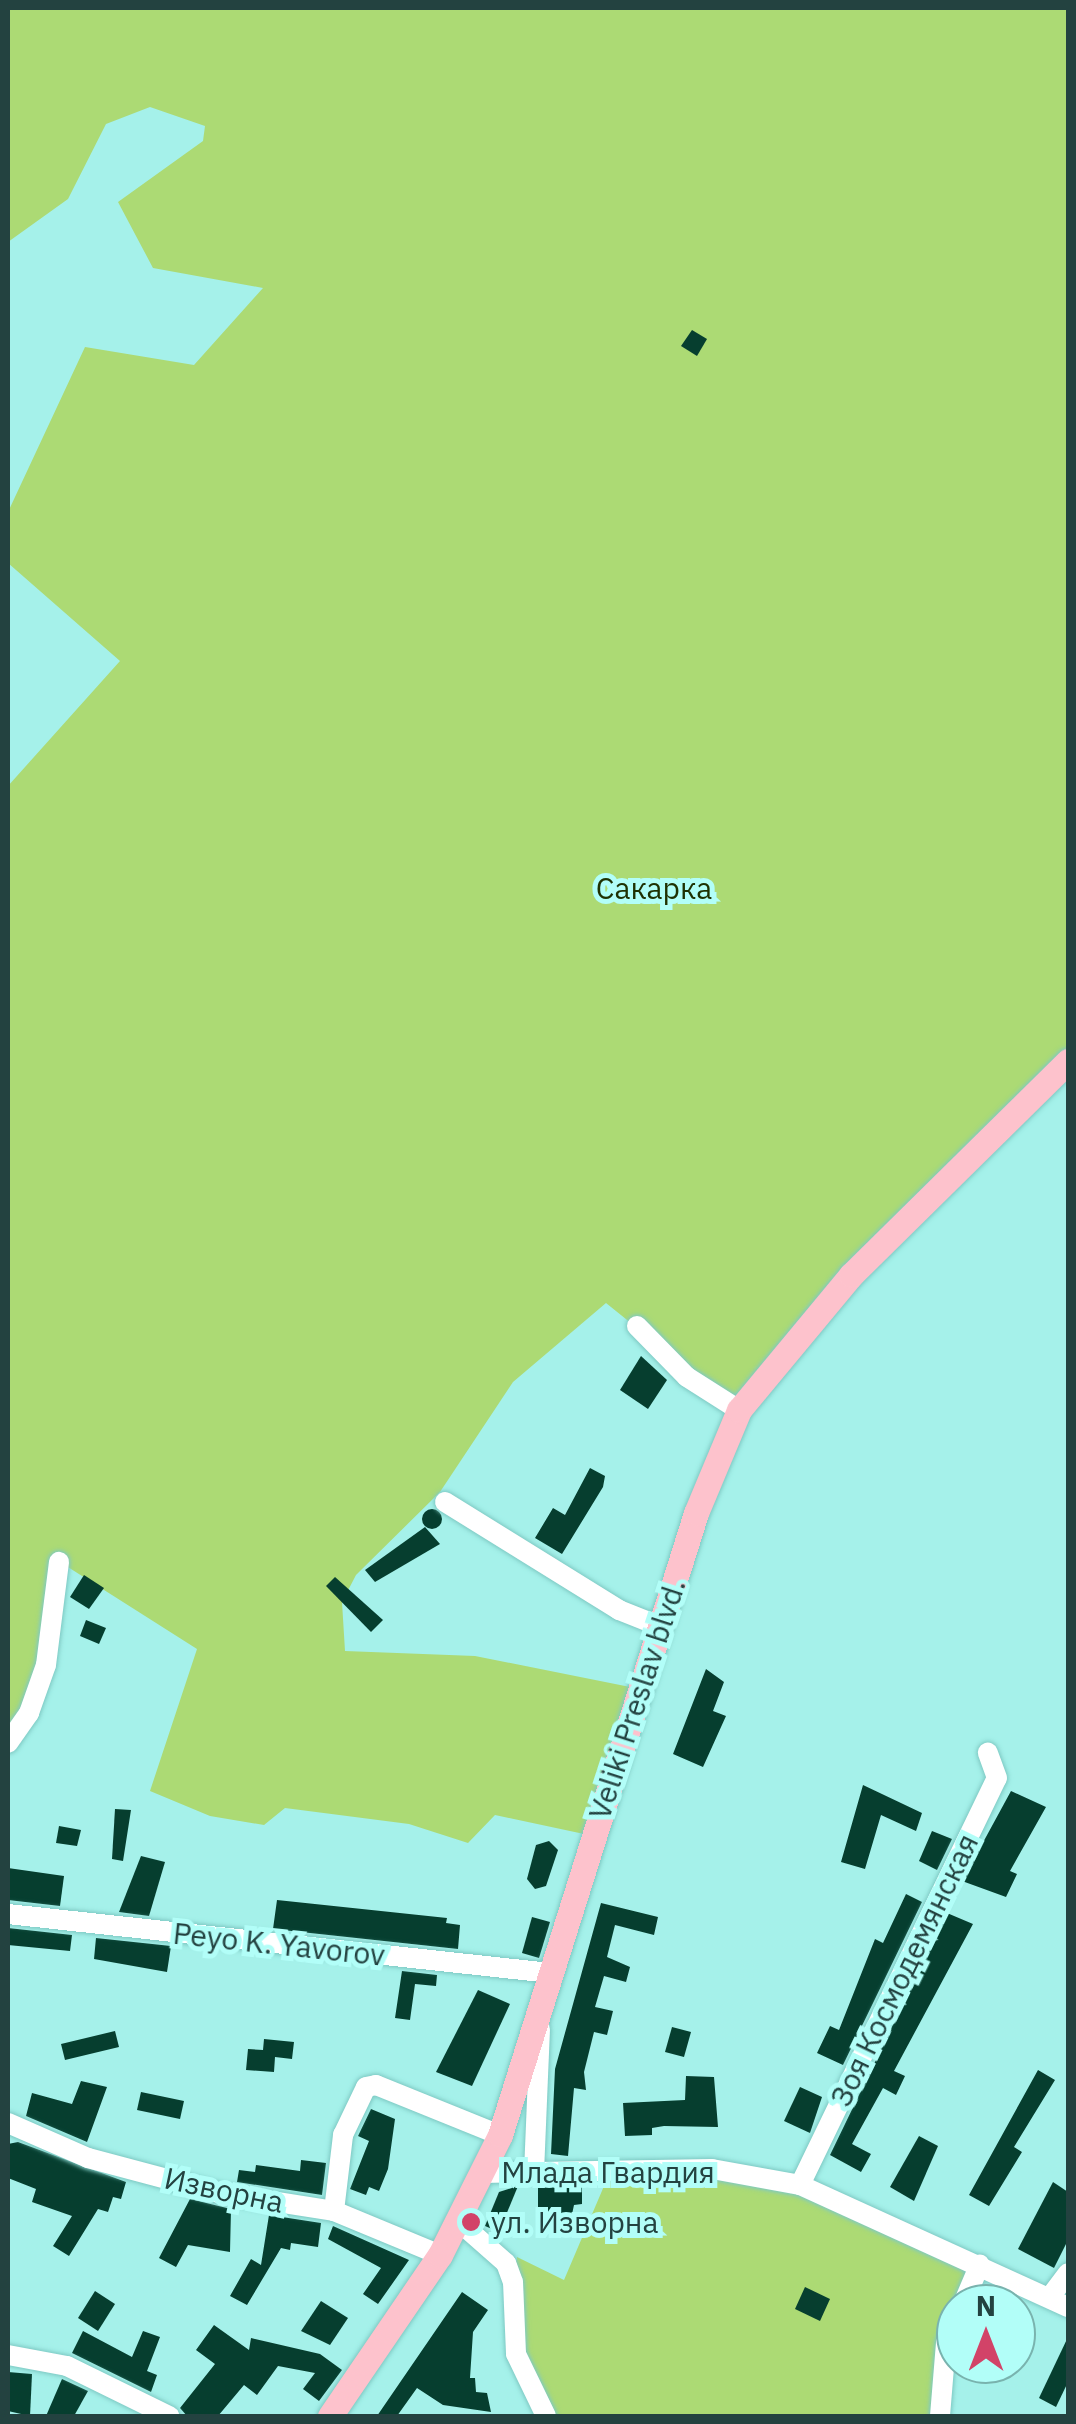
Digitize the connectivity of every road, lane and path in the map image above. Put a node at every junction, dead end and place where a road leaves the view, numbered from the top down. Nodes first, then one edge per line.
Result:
1 (1068, 1061) edge
2 (637, 1326) dead end
3 (739, 1410) junction
4 (445, 1502) dead end
5 (59, 1562) dead end
6 (662, 1626) junction
7 (8, 1743) edge
8 (988, 1754) dead end
9 (8, 1914) edge
10 (550, 1973) junction
11 (540, 2013) junction
12 (8, 2123) edge
13 (500, 2135) junction
14 (534, 2172) junction
15 (480, 2173) junction
16 (800, 2185) junction
17 (334, 2211) junction
18 (457, 2220) junction
19 (440, 2255) junction
20 (980, 2264) junction
21 (1068, 2273) edge
22 (972, 2284) edge
23 (1059, 2302) edge
24 (8, 2356) edge
25 (943, 2384) edge
26 (169, 2416) edge
27 (330, 2416) edge
28 (546, 2416) edge
29 (940, 2416) edge

1 - 3 main road, Veliki Preslav blvd.
2 - 3 street
3 - 6 main road, Veliki Preslav blvd.
4 - 6 street
5 - 7 street
6 - 10 main road, Veliki Preslav blvd.
8 - 16 street, Зоя Космодемянская
9 - 10 street, Peyo K. Yavorov
10 - 11 main road, Veliki Preslav blvd.
11 - 13 main road, Veliki Preslav blvd.
11 - 14 street
12 - 17 street, Изворна
13 - 15 main road, Veliki Preslav blvd.
13 - 17 street
14 - 15 street, Млада Гвардия
14 - 16 street, Млада Гвардия
15 - 18 main road, Veliki Preslav blvd.
16 - 20 street, Млада Гвардия
17 - 19 street, Изворна
18 - 19 main road, Veliki Preslav blvd.
18 - 28 street
19 - 27 main road, Veliki Preslav blvd.
20 - 22 street
20 - 23 street, Млада Гвардия
21 - 23 street
24 - 26 street
25 - 29 street

